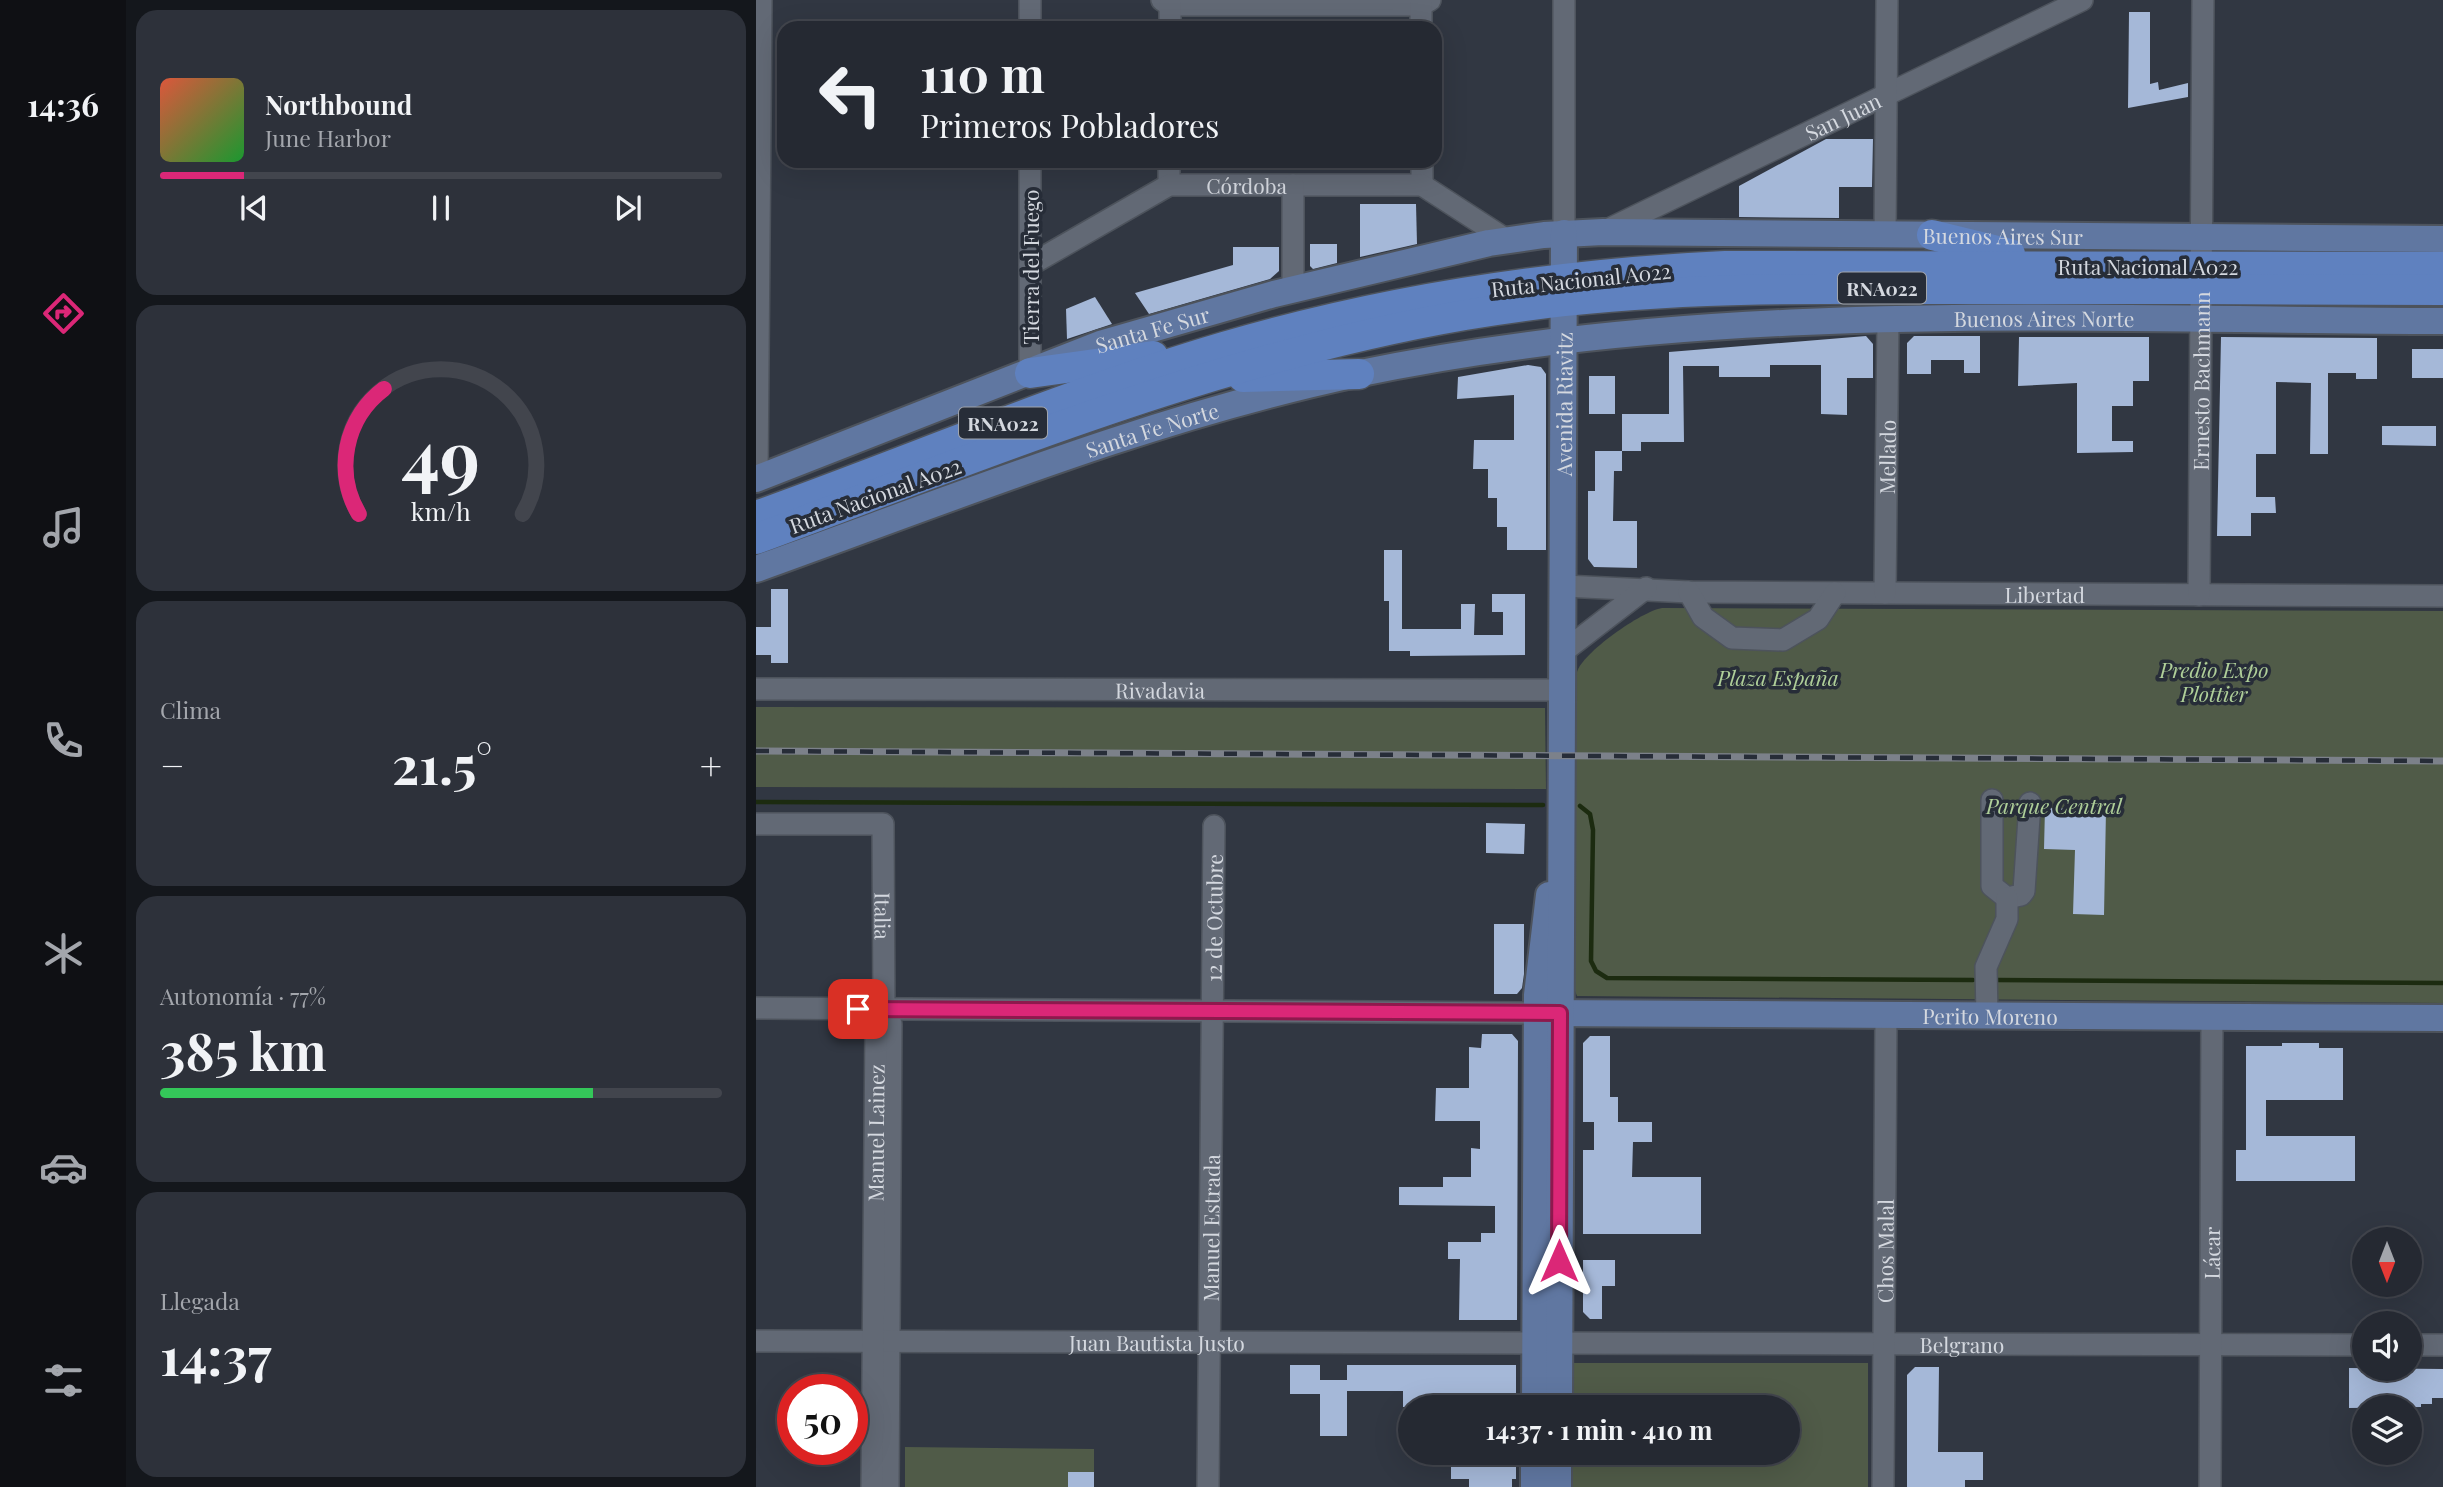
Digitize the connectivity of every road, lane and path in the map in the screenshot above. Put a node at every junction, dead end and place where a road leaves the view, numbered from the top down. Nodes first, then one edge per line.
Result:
1 (761, 0) edge
2 (1030, 0) edge
3 (1564, 0) edge
4 (1887, 0) edge
5 (2082, 0) edge
6 (2203, 0) edge
7 (1166, 3) edge
8 (1296, 3) edge
9 (1426, 3) edge
10 (1030, 21) edge
11 (1169, 21) edge
12 (1422, 21) edge
13 (1886, 95) junction
14 (1030, 168) edge
15 (1169, 168) edge
16 (1422, 168) edge
17 (1169, 185) junction
18 (1293, 185) junction
19 (1422, 185) junction
20 (1473, 219) junction
21 (1603, 232) junction
22 (1563, 233) junction
23 (1885, 235) junction
24 (1932, 235) junction
25 (2443, 239) edge
26 (1507, 240) junction
27 (1473, 247) junction
28 (2201, 264) junction
29 (1030, 265) junction
30 (2054, 265) junction
31 (2443, 267) edge
32 (1293, 289) junction
33 (1563, 290) junction
34 (2443, 290) edge
35 (1888, 319) junction
36 (2201, 320) junction
37 (2443, 321) edge
38 (1563, 342) junction
39 (1223, 347) junction
40 (1030, 373) junction
41 (1359, 374) junction
42 (1197, 379) junction
43 (756, 478) edge
44 (756, 516) edge
45 (756, 538) edge
46 (756, 569) edge
47 (1571, 587) junction
48 (1646, 588) junction
49 (1689, 592) junction
50 (1835, 593) junction
51 (1885, 593) junction
52 (2199, 594) junction
53 (2443, 596) edge
54 (1603, 622) junction
55 (1563, 651) junction
56 (756, 689) edge
57 (1563, 690) junction
58 (1993, 800) dead end
59 (2031, 803) dead end
60 (756, 824) edge
61 (1214, 826) dead end
62 (2007, 898) junction
63 (756, 1008) edge
64 (884, 1009) junction
65 (1212, 1011) junction
66 (1549, 1013) junction
67 (1886, 1015) junction
68 (1987, 1016) junction
69 (2212, 1017) junction
70 (2443, 1017) edge
71 (756, 1341) edge
72 (881, 1341) junction
73 (1209, 1343) junction
74 (1547, 1344) junction
75 (1884, 1345) junction
76 (2211, 1345) junction
77 (2352, 1345) edge
78 (2422, 1345) edge
79 (2443, 1345) edge
80 (1537, 1395) edge
81 (1557, 1395) edge
82 (1534, 1465) edge
83 (1558, 1465) edge
84 (872, 1487) edge
85 (888, 1487) edge
86 (1208, 1487) edge
87 (1534, 1487) edge
88 (1558, 1487) edge
89 (1883, 1487) edge
90 (2210, 1487) edge

1 - 43 street
2 - 10 street
3 - 22 street, Avenida Riavitz
4 - 13 street
5 - 13 street, San Juan
6 - 28 street, Ernesto Bachmann
7 - 8 street
7 - 11 street
8 - 9 street
9 - 12 street
13 - 21 street, San Juan
13 - 23 street
14 - 29 street, Tierra del Fuego
15 - 17 street
16 - 19 street
17 - 18 street, Córdoba
17 - 29 street, Córdoba
18 - 19 street, Córdoba
18 - 32 street
19 - 20 street
20 - 26 street
20 - 27 street
21 - 22 main road, Buenos Aires Sur
21 - 23 main road, Buenos Aires Sur
22 - 26 main road, Santa Fe Sur
22 - 33 main road, Avenida Riavitz
23 - 24 main road, Buenos Aires Sur
24 - 28 main road, Buenos Aires Sur
24 - 30 highway
25 - 28 main road, Buenos Aires Sur
26 - 27 main road, Santa Fe Sur
27 - 32 main road, Santa Fe Sur
28 - 30 highway, Ruta Nacional A022 / RNA022
28 - 31 highway, Ruta Nacional A022 / RNA022
28 - 33 highway, Ruta Nacional A022 / RNA022
28 - 34 highway, Ruta Nacional A022 / RNA022
28 - 36 street, Ernesto Bachmann
29 - 40 street, Tierra del Fuego
30 - 33 highway, Ruta Nacional A022 / RNA022
32 - 40 main road, Santa Fe Sur
33 - 38 main road, Avenida Riavitz
33 - 39 highway, Ruta Nacional A022 / RNA022
33 - 42 highway, Ruta Nacional A022 / RNA022
35 - 36 main road, Buenos Aires Norte
35 - 38 main road, Buenos Aires Norte
35 - 51 street, Mellado
36 - 37 main road, Buenos Aires Norte
36 - 52 street, Ernesto Bachmann
38 - 41 main road, Santa Fe Norte
38 - 47 main road, Avenida Riavitz
39 - 40 highway
39 - 44 highway, Ruta Nacional A022 / RNA022
40 - 43 main road, Santa Fe Sur
41 - 42 highway
41 - 46 main road, Santa Fe Norte
42 - 45 highway, Ruta Nacional A022 / RNA022
47 - 48 street, Libertad
47 - 54 street
47 - 55 main road, Avenida Riavitz
48 - 49 street, Libertad
48 - 54 street
49 - 50 street, Libertad
49 - 50 street
50 - 51 street, Libertad
51 - 52 street, Libertad
52 - 53 street, Libertad
54 - 55 street
55 - 57 main road, Avenida Riavitz
56 - 57 street, Rivadavia
57 - 66 main road, Avenida Riavitz
58 - 62 street
59 - 62 street
60 - 64 street, Italia
61 - 65 street, 12 de Octubre
62 - 68 street
63 - 64 street
64 - 65 street
64 - 72 street, Manuel Lainez
65 - 66 street
65 - 73 street, Manuel Estrada
66 - 67 main road, Perito Moreno
66 - 74 main road, Avenida Riavitz
67 - 68 main road, Perito Moreno
67 - 75 street, Chos Malal
68 - 69 main road, Perito Moreno
69 - 70 main road, Perito Moreno
69 - 76 street, Lácar
71 - 72 street, Juan Bautista Justo
72 - 73 street, Juan Bautista Justo
72 - 84 street, Manuel Lainez
72 - 85 street, Manuel Lainez
73 - 74 street, Juan Bautista Justo
73 - 86 street, Manuel Estrada
74 - 75 street, Belgrano
74 - 80 main road
74 - 81 main road
75 - 76 street, Belgrano
75 - 89 street, Chos Malal
76 - 77 street, Belgrano
76 - 90 street, Lácar
78 - 79 street
82 - 87 main road
83 - 88 main road

